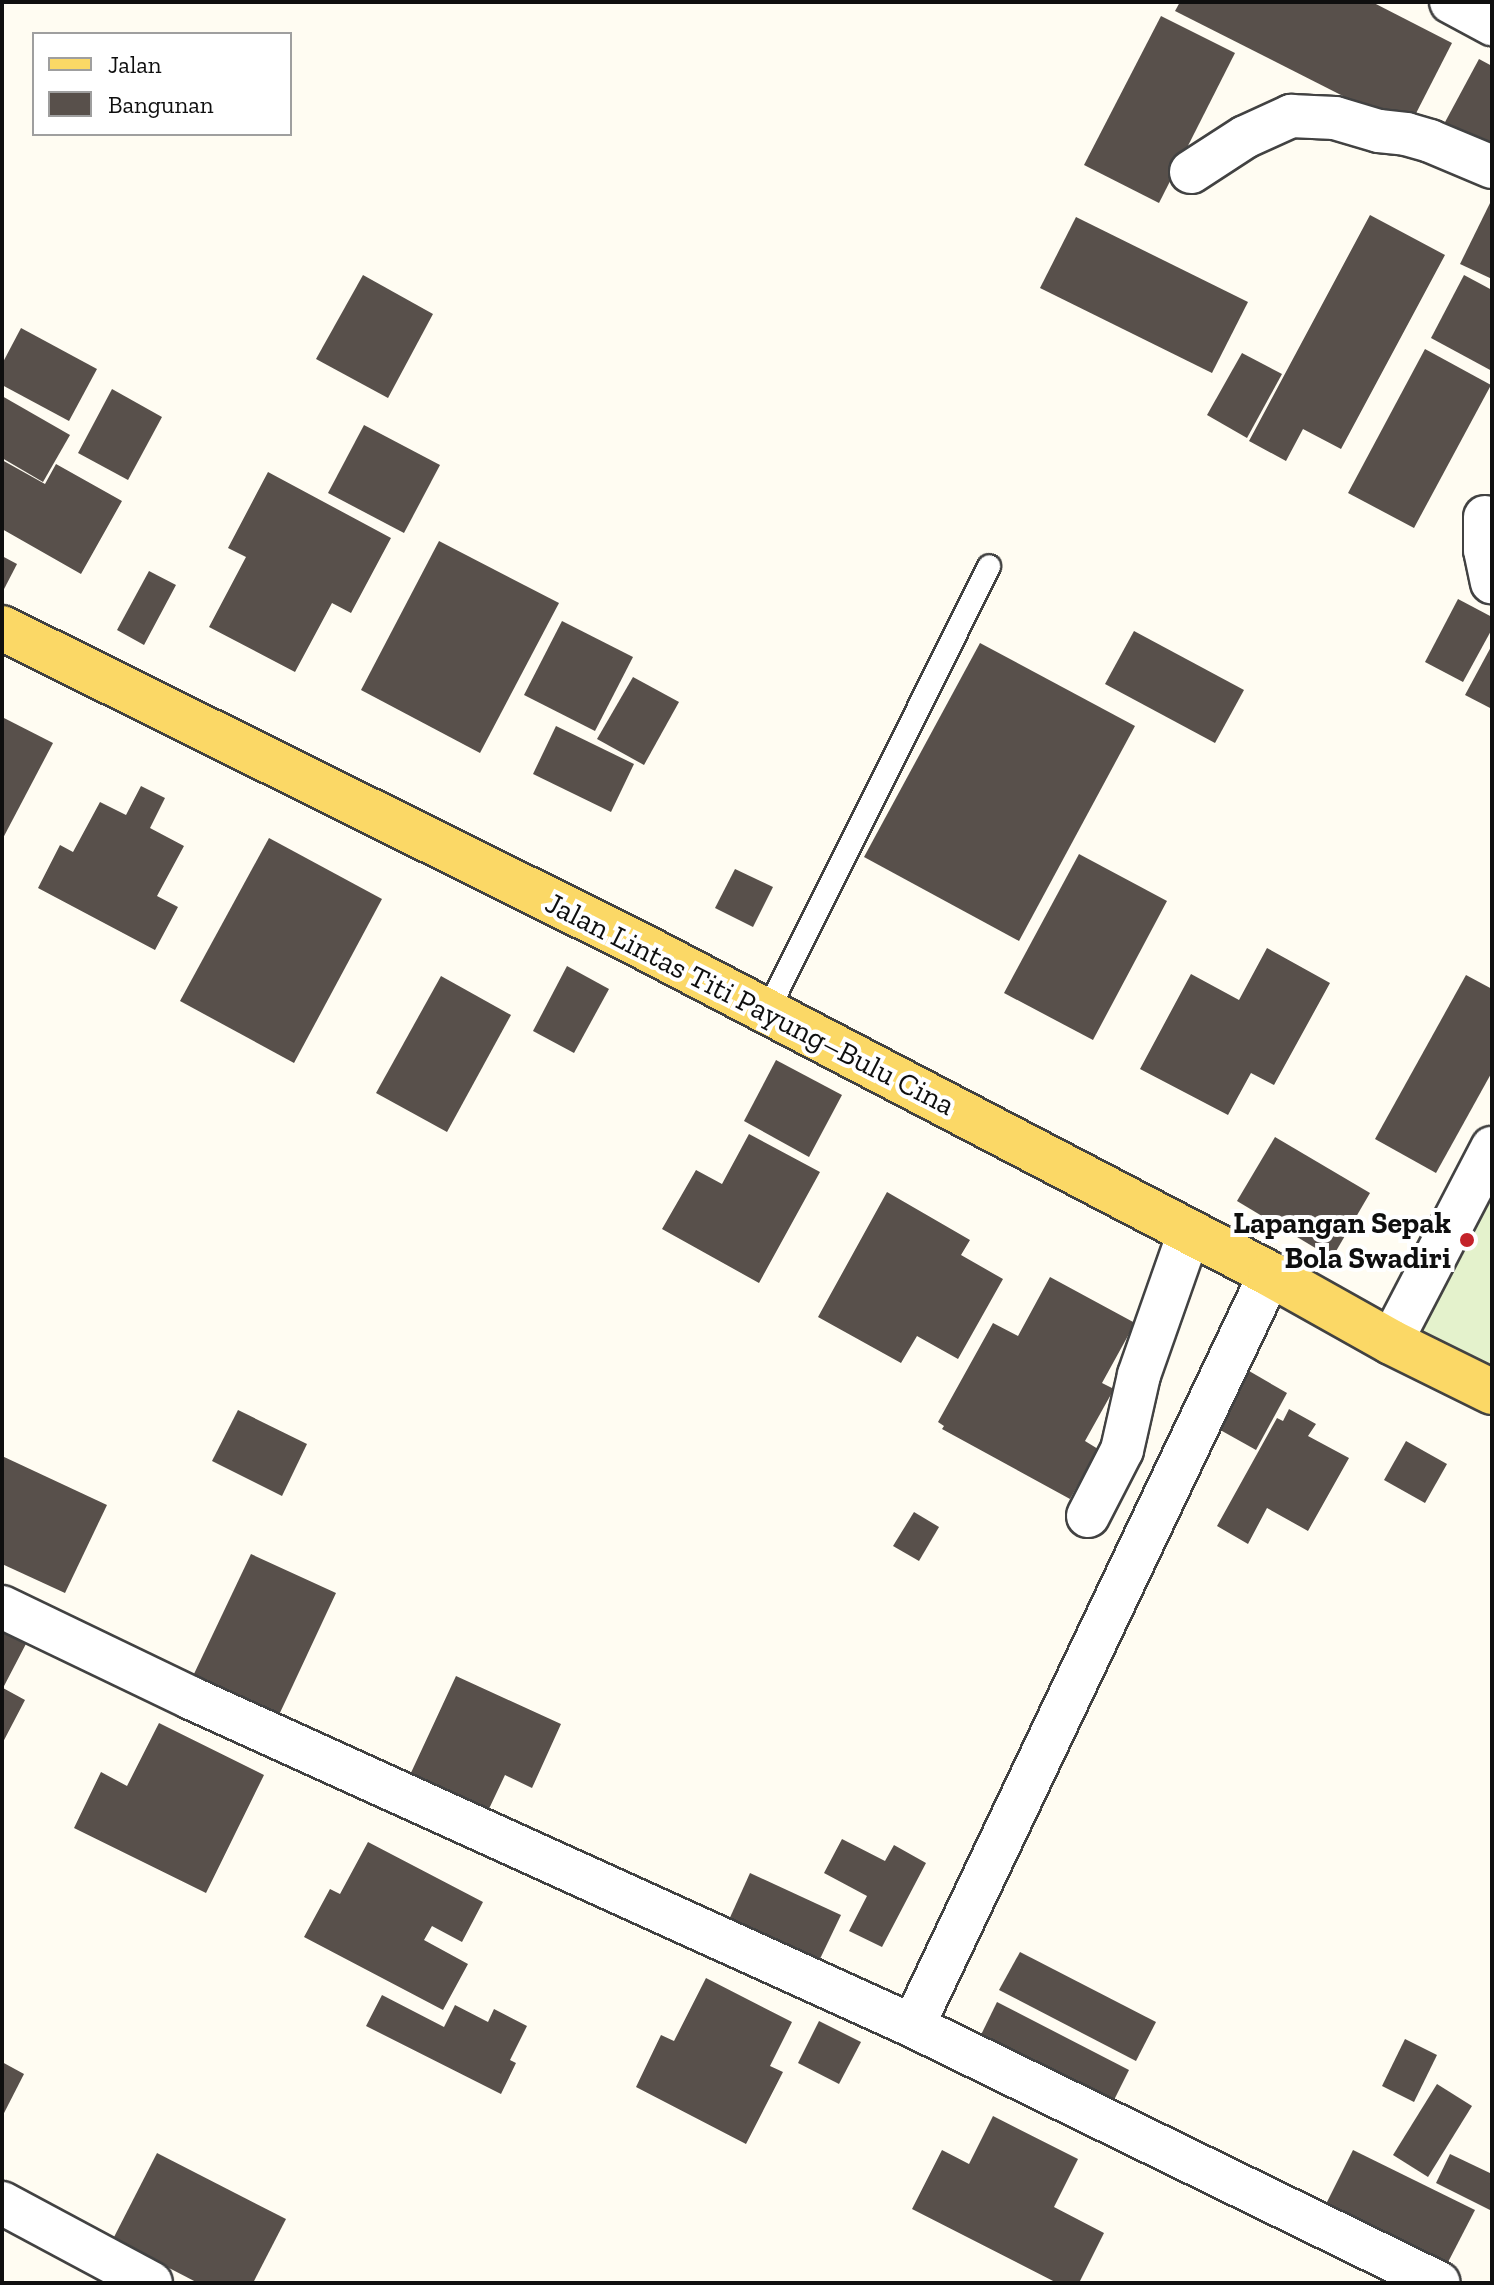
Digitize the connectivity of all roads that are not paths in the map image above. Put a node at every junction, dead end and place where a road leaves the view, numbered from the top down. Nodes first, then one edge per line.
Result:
1 (1451, 2) edge
2 (1492, 24) edge
3 (1492, 167) edge
4 (1191, 172) dead end
5 (1485, 517) dead end
6 (989, 566) dead end
7 (1492, 582) edge
8 (2, 628) edge
9 (767, 1012) junction
10 (1492, 1148) edge
11 (1189, 1233) junction
12 (1270, 1274) junction
13 (1391, 1342) junction
14 (1492, 1392) edge
15 (1088, 1516) dead end
16 (2, 1607) edge
17 (913, 2026) junction
18 (2, 2203) edge
19 (151, 2283) edge
20 (1439, 2283) edge

1 - 2 street
3 - 4 street
5 - 7 street
6 - 9 lane
8 - 9 main road, Jalan Lintas Titi Payung–Bulu Cina
9 - 11 main road, Jalan Lintas Titi Payung–Bulu Cina
10 - 13 street
11 - 12 main road, Jalan Lintas Titi Payung–Bulu Cina
11 - 15 street
12 - 13 main road, Jalan Lintas Titi Payung–Bulu Cina
12 - 17 street
13 - 14 main road, Jalan Lintas Titi Payung–Bulu Cina
16 - 17 street
17 - 20 street
18 - 19 street

